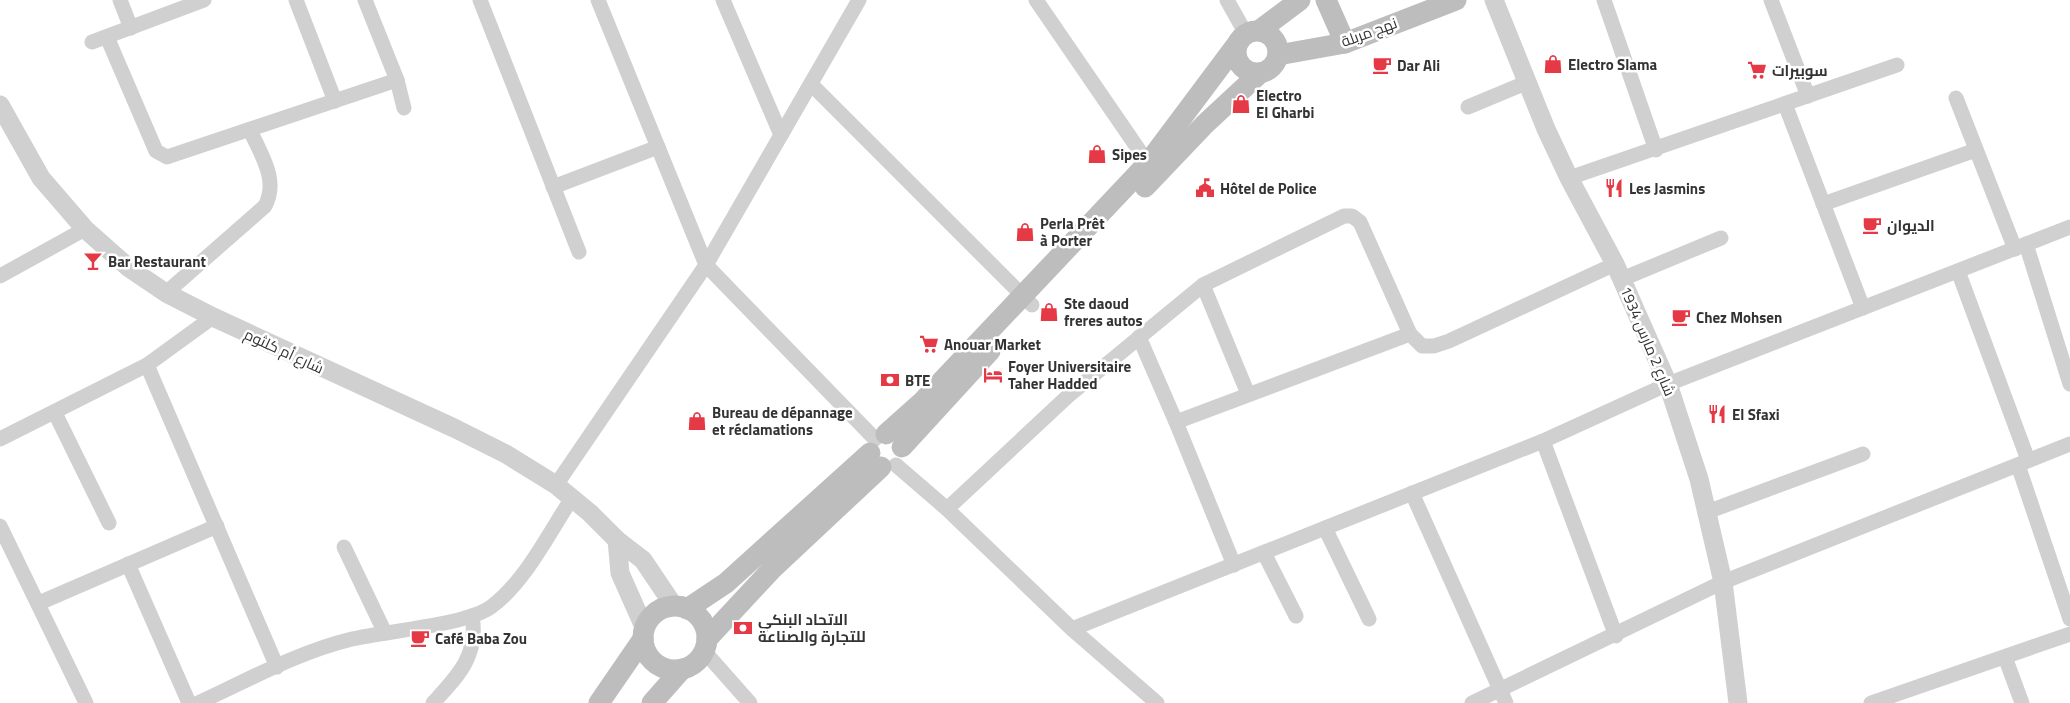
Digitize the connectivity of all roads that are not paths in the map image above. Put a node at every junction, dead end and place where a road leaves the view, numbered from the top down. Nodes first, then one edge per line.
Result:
1 (120, 0) edge
2 (204, 0) edge
3 (296, 0) edge
4 (365, 0) edge
5 (480, 0) edge
6 (598, 0) edge
7 (723, 0) edge
8 (859, 0) edge
9 (1036, 0) edge
10 (1226, 0) edge
11 (1300, 0) edge
12 (1326, 0) edge
13 (1456, 0) edge
14 (1494, 0) edge
15 (1604, 0) edge
16 (1772, 0) edge
17 (131, 28) junction
18 (1248, 35) junction
19 (107, 37) junction
20 (92, 42) dead end
21 (1345, 43) junction
22 (1278, 54) junction
23 (1897, 65) dead end
24 (1260, 73) junction
25 (397, 80) junction
26 (1528, 82) junction
27 (810, 84) junction
28 (1808, 96) junction
29 (1956, 98) dead end
30 (334, 101) junction
31 (1785, 104) junction
32 (0, 105) edge
33 (1468, 107) dead end
34 (404, 108) dead end
35 (250, 130) junction
36 (781, 135) junction
37 (658, 147) junction
38 (1656, 150) junction
39 (1976, 150) junction
40 (1152, 169) junction
41 (1569, 178) junction
42 (553, 187) junction
43 (1823, 204) junction
44 (2070, 227) edge
45 (85, 229) junction
46 (1721, 238) dead end
47 (2020, 246) junction
48 (579, 252) dead end
49 (706, 265) junction
50 (1619, 271) junction
51 (1958, 271) junction
52 (0, 276) edge
53 (1203, 285) junction
54 (166, 293) junction
55 (1027, 301) junction
56 (1863, 308) junction
57 (213, 317) junction
58 (1410, 334) junction
59 (1140, 337) junction
60 (146, 364) junction
61 (1668, 384) junction
62 (2070, 384) edge
63 (1248, 394) junction
64 (55, 413) junction
65 (1176, 422) junction
66 (0, 439) edge
67 (1542, 441) junction
68 (2070, 444) edge
69 (885, 451) junction
70 (1864, 454) dead end
71 (2023, 463) junction
72 (556, 485) junction
73 (1412, 493) junction
74 (572, 498) junction
75 (947, 508) junction
76 (1707, 512) junction
77 (109, 523) dead end
78 (0, 526) edge
79 (217, 526) junction
80 (1325, 528) junction
81 (617, 540) junction
82 (344, 548) dead end
83 (1264, 553) junction
84 (128, 564) junction
85 (1234, 564) junction
86 (1723, 582) junction
87 (39, 603) junction
88 (680, 607) junction
89 (472, 616) junction
90 (1296, 616) dead end
91 (1369, 619) dead end
92 (2070, 619) edge
93 (1072, 629) junction
94 (385, 633) junction
95 (644, 633) junction
96 (2070, 634) edge
97 (1616, 636) junction
98 (705, 645) junction
99 (2005, 656) junction
100 (277, 667) junction
101 (682, 669) junction
102 (1503, 697) edge
103 (86, 703) edge
104 (189, 703) edge
105 (198, 703) edge
106 (433, 703) edge
107 (599, 703) edge
108 (652, 703) edge
109 (750, 703) edge
110 (1157, 703) edge
111 (1472, 703) edge
112 (1738, 703) edge
113 (1872, 703) edge
114 (2022, 703) edge

1 - 17 street
2 - 17 street
3 - 30 street
4 - 25 street
5 - 42 street
6 - 37 street
7 - 36 street
8 - 27 street
9 - 40 street
10 - 18 street
11 - 18 main road
12 - 21 main road
13 - 21 main road, نهج مربلة
14 - 26 street, شارع 2 مارس 1934
15 - 38 street
16 - 28 street
17 - 19 street
18 - 22 main road
18 - 24 main road
18 - 40 main road
19 - 20 street
19 - 35 street
21 - 22 main road, نهج مربلة
22 - 24 main road
23 - 28 street
24 - 40 main road
25 - 30 street
25 - 34 street
26 - 33 street
26 - 41 street, شارع 2 مارس 1934
27 - 36 street
27 - 55 street
28 - 31 street
29 - 39 street
30 - 35 street
31 - 38 street
31 - 43 street
32 - 45 street, شارع أم كلثوم
35 - 54 street
36 - 49 street
37 - 42 street
37 - 49 street
38 - 41 street
39 - 43 street
39 - 47 street
40 - 55 main road
41 - 50 street, شارع 2 مارس 1934
42 - 48 street
43 - 56 street
44 - 47 street
45 - 52 street
45 - 54 street, شارع أم كلثوم
46 - 50 street
47 - 51 street
47 - 62 street
49 - 69 street
49 - 72 street
50 - 58 street
50 - 61 street, شارع 2 مارس 1934
51 - 56 street
51 - 71 street
53 - 58 street
53 - 59 street
53 - 63 street
54 - 57 street, شارع أم كلثوم
55 - 69 main road
56 - 61 street
57 - 60 street
57 - 72 street, شارع أم كلثوم
58 - 63 street
59 - 65 street
59 - 75 street
60 - 64 street
60 - 79 street
61 - 67 street
61 - 76 street, شارع 2 مارس 1934
63 - 65 street
64 - 66 street
64 - 77 street
65 - 85 street
67 - 73 street
67 - 97 street
68 - 71 street
69 - 75 street
69 - 88 main road
69 - 98 main road
70 - 76 street
71 - 86 street
71 - 92 street
72 - 74 street, شارع أم كلثوم
73 - 80 street
73 - 102 street
74 - 81 street, شارع أم كلثوم
74 - 89 street
75 - 93 street
76 - 86 street, شارع 2 مارس 1934
78 - 87 street
79 - 84 street
79 - 100 street
80 - 83 street
80 - 91 street
81 - 88 street, شارع أم كلثوم
81 - 95 street
82 - 94 street
83 - 85 street
83 - 90 street
84 - 87 street
84 - 104 street
85 - 93 street
86 - 97 street
86 - 112 street, شارع 2 مارس 1934
87 - 103 street
88 - 95 main road
88 - 98 main road
89 - 94 street
89 - 106 street
93 - 110 street
94 - 100 street
95 - 101 main road
95 - 107 main road
96 - 99 street
97 - 102 street
98 - 101 main road
98 - 109 street
99 - 113 street
99 - 114 street
100 - 105 street
101 - 108 main road
102 - 111 street

